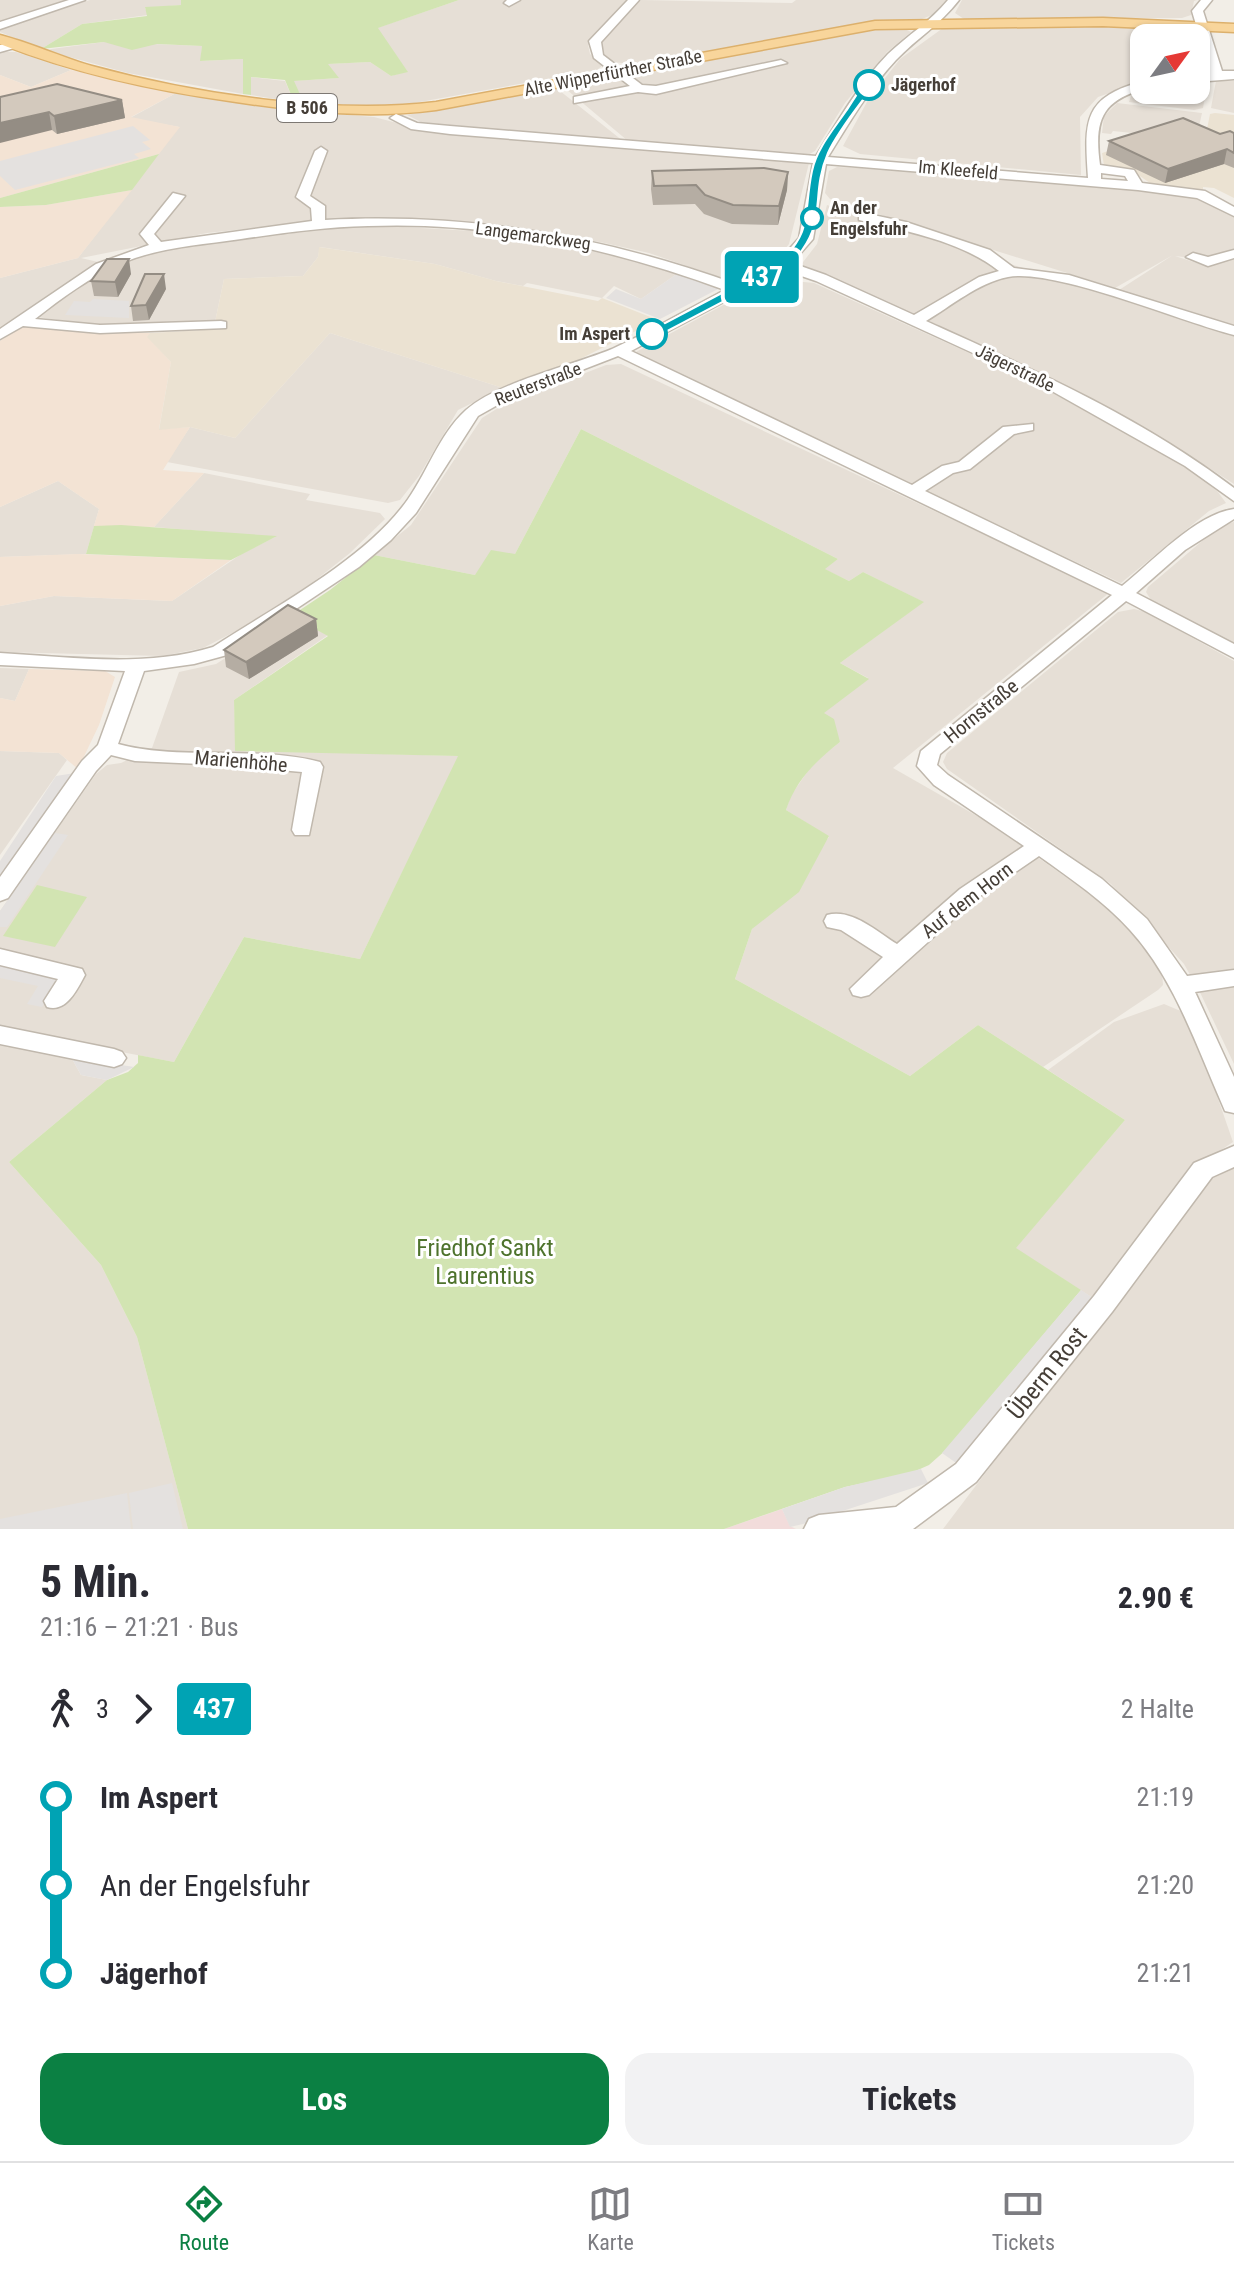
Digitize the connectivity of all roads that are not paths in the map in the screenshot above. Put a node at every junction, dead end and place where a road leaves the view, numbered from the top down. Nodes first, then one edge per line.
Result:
1 (634, 0) edge
2 (954, 0) edge
3 (1207, 0) edge
4 (75, 1) edge
5 (935, 23) junction
6 (1152, 24) edge
7 (1200, 24) edge
8 (0, 26) edge
9 (1210, 27) edge
10 (1234, 28) edge
11 (5, 44) edge
12 (1210, 53) edge
13 (781, 63) dead end
14 (618, 71) junction
15 (1217, 74) junction
16 (1210, 75) edge
17 (1234, 75) edge
18 (638, 88) junction
19 (1130, 89) edge
20 (578, 100) dead end
21 (396, 118) dead end
22 (321, 151) dead end
23 (820, 160) junction
24 (1094, 175) junction
25 (178, 196) dead end
26 (1234, 212) edge
27 (864, 217) dead end
28 (319, 224) junction
29 (157, 246) junction
30 (1234, 254) edge
31 (1193, 257) dead end
32 (783, 265) junction
33 (1010, 272) junction
34 (739, 290) junction
35 (915, 321) junction
36 (23, 322) junction
37 (221, 325) dead end
38 (1234, 331) edge
39 (0, 335) edge
40 (619, 351) junction
41 (1027, 427) dead end
42 (914, 491) junction
43 (1234, 496) edge
44 (1234, 514) edge
45 (1125, 594) junction
46 (1234, 652) edge
47 (0, 659) edge
48 (137, 664) junction
49 (107, 747) junction
50 (302, 830) dead end
51 (1039, 846) junction
52 (0, 893) edge
53 (835, 921) dead end
54 (898, 956) junction
55 (0, 957) edge
56 (1234, 978) edge
57 (1181, 985) junction
58 (861, 989) dead end
59 (55, 1001) dead end
60 (0, 1035) edge
61 (114, 1058) dead end
62 (1234, 1104) edge
63 (1234, 1156) edge
64 (906, 1524) edge
65 (819, 1529) edge

1 - 14 street
2 - 5 street, Reuterstraße
3 - 7 street
4 - 8 street
5 - 6 main road, Alte Wipperfürther Straße / B 506
5 - 14 main road, Alte Wipperfürther Straße / B 506
5 - 23 street, Reuterstraße
9 - 10 main road, Alte Wipperfürther Straße / B 506
11 - 14 main road, Alte Wipperfürther Straße / B 506
12 - 15 street
13 - 18 street
14 - 18 street
15 - 16 street
15 - 17 street
18 - 20 street
19 - 24 street
21 - 23 street
22 - 28 street
23 - 24 street, Im Kleefeld
23 - 32 street, Reuterstraße
24 - 26 street, Im Kleefeld
25 - 29 street
27 - 33 street
28 - 29 street, Langemarckweg
28 - 34 street, Langemarckweg
29 - 36 street, Langemarckweg
30 - 31 street
32 - 34 street, Reuterstraße
32 - 35 street, Jägerstraße
33 - 35 street
33 - 38 street
34 - 40 street, Reuterstraße
35 - 43 street, Jägerstraße
36 - 37 street
36 - 39 street, Langemarckweg
40 - 42 street
40 - 48 street, Reuterstraße
41 - 42 street
42 - 45 street
44 - 45 street, Hornstraße
45 - 46 street
45 - 51 street, Hornstraße
47 - 48 street, Reuterstraße
48 - 49 street
49 - 50 street, Marienhöhe
49 - 52 street
51 - 54 street, Auf dem Horn
51 - 57 street, Hornstraße
53 - 54 street
54 - 58 street, Auf dem Horn
55 - 59 street
56 - 57 street
57 - 62 street, Hornstraße
60 - 61 street
63 - 64 street, Überm Rost
64 - 65 street, Überm Rost

